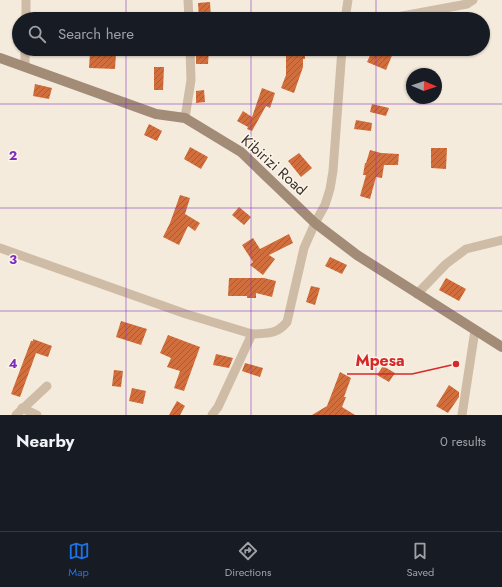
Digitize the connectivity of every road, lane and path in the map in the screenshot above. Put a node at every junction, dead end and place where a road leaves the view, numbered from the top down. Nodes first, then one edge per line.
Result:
1 (26, 0) edge
2 (188, 0) edge
3 (348, 0) edge
4 (473, 0) edge
5 (26, 12) edge
6 (189, 12) edge
7 (346, 12) edge
8 (424, 12) edge
9 (25, 56) edge
10 (190, 56) edge
11 (341, 56) edge
12 (0, 58) edge
13 (25, 67) junction
14 (186, 118) junction
15 (315, 223) junction
16 (502, 240) edge
17 (0, 248) edge
18 (417, 294) junction
19 (475, 330) junction
20 (252, 334) junction
21 (502, 347) edge
22 (47, 386) dead end
23 (19, 412) edge
24 (36, 415) edge
25 (212, 415) edge
26 (462, 415) edge

1 - 5 street
2 - 6 street
3 - 7 street
4 - 8 street
9 - 13 street
10 - 14 street
11 - 15 street
12 - 13 street, Kibirizi Road
13 - 14 street, Kibirizi Road
14 - 15 street, Kibirizi Road
15 - 18 street, Kibirizi Road
15 - 20 street
16 - 18 street
17 - 20 street
18 - 19 street, Kibirizi Road
19 - 21 street, Kibirizi Road
19 - 26 street
20 - 25 street
22 - 23 street
23 - 24 street

